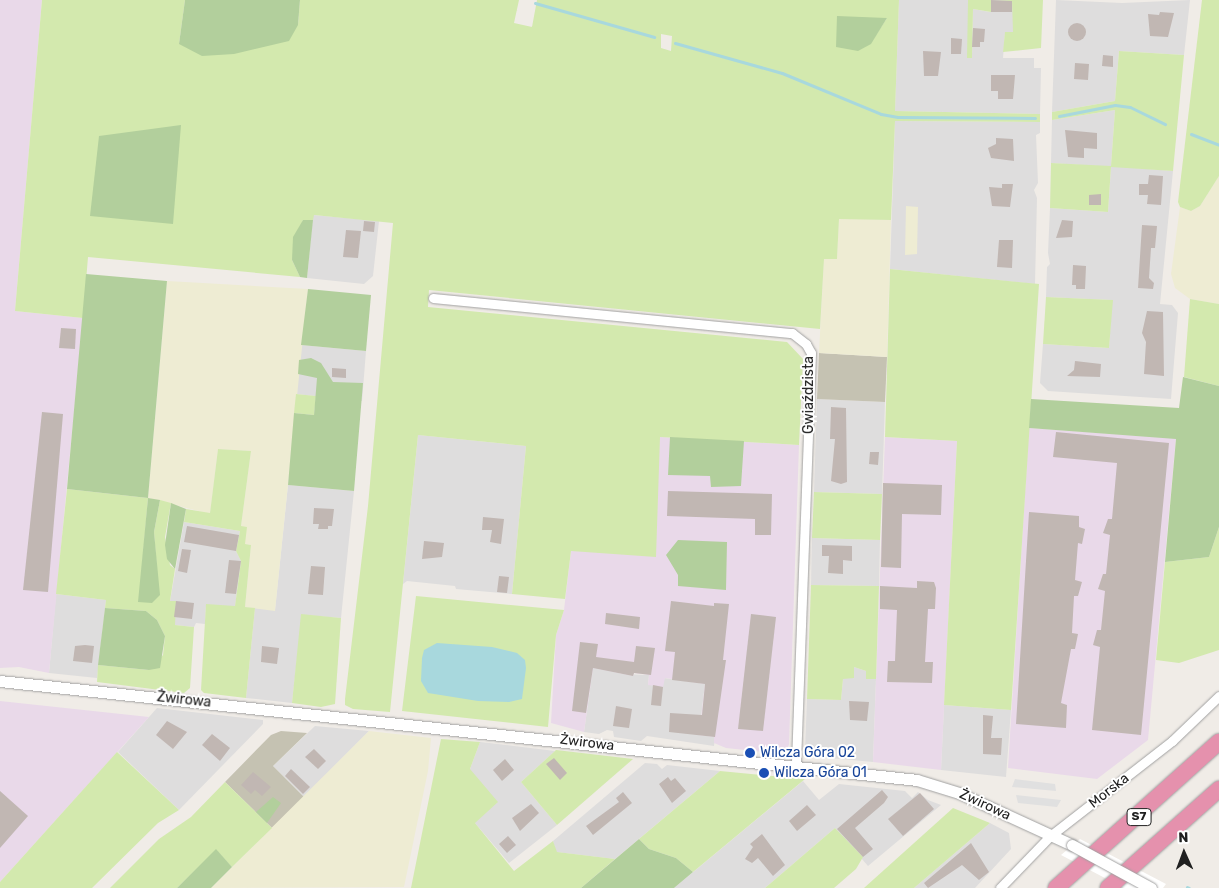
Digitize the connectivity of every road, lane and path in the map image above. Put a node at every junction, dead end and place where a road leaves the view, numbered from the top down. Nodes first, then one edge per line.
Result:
1 (433, 298) dead end
2 (0, 681) edge
3 (1219, 696) edge
4 (1219, 742) edge
5 (796, 766) junction
6 (1219, 789) edge
7 (1050, 836) junction
8 (1000, 888) edge
9 (1056, 888) edge
10 (1108, 888) edge
11 (1151, 888) edge

1 - 5 street, Gwiaździsta
2 - 5 street, Żwirowa
3 - 7 street, Morska
4 - 9 highway, S7
5 - 7 street, Żwirowa
6 - 10 highway, S7
7 - 8 street, Morska
7 - 11 street, Żwirowa, bridge

